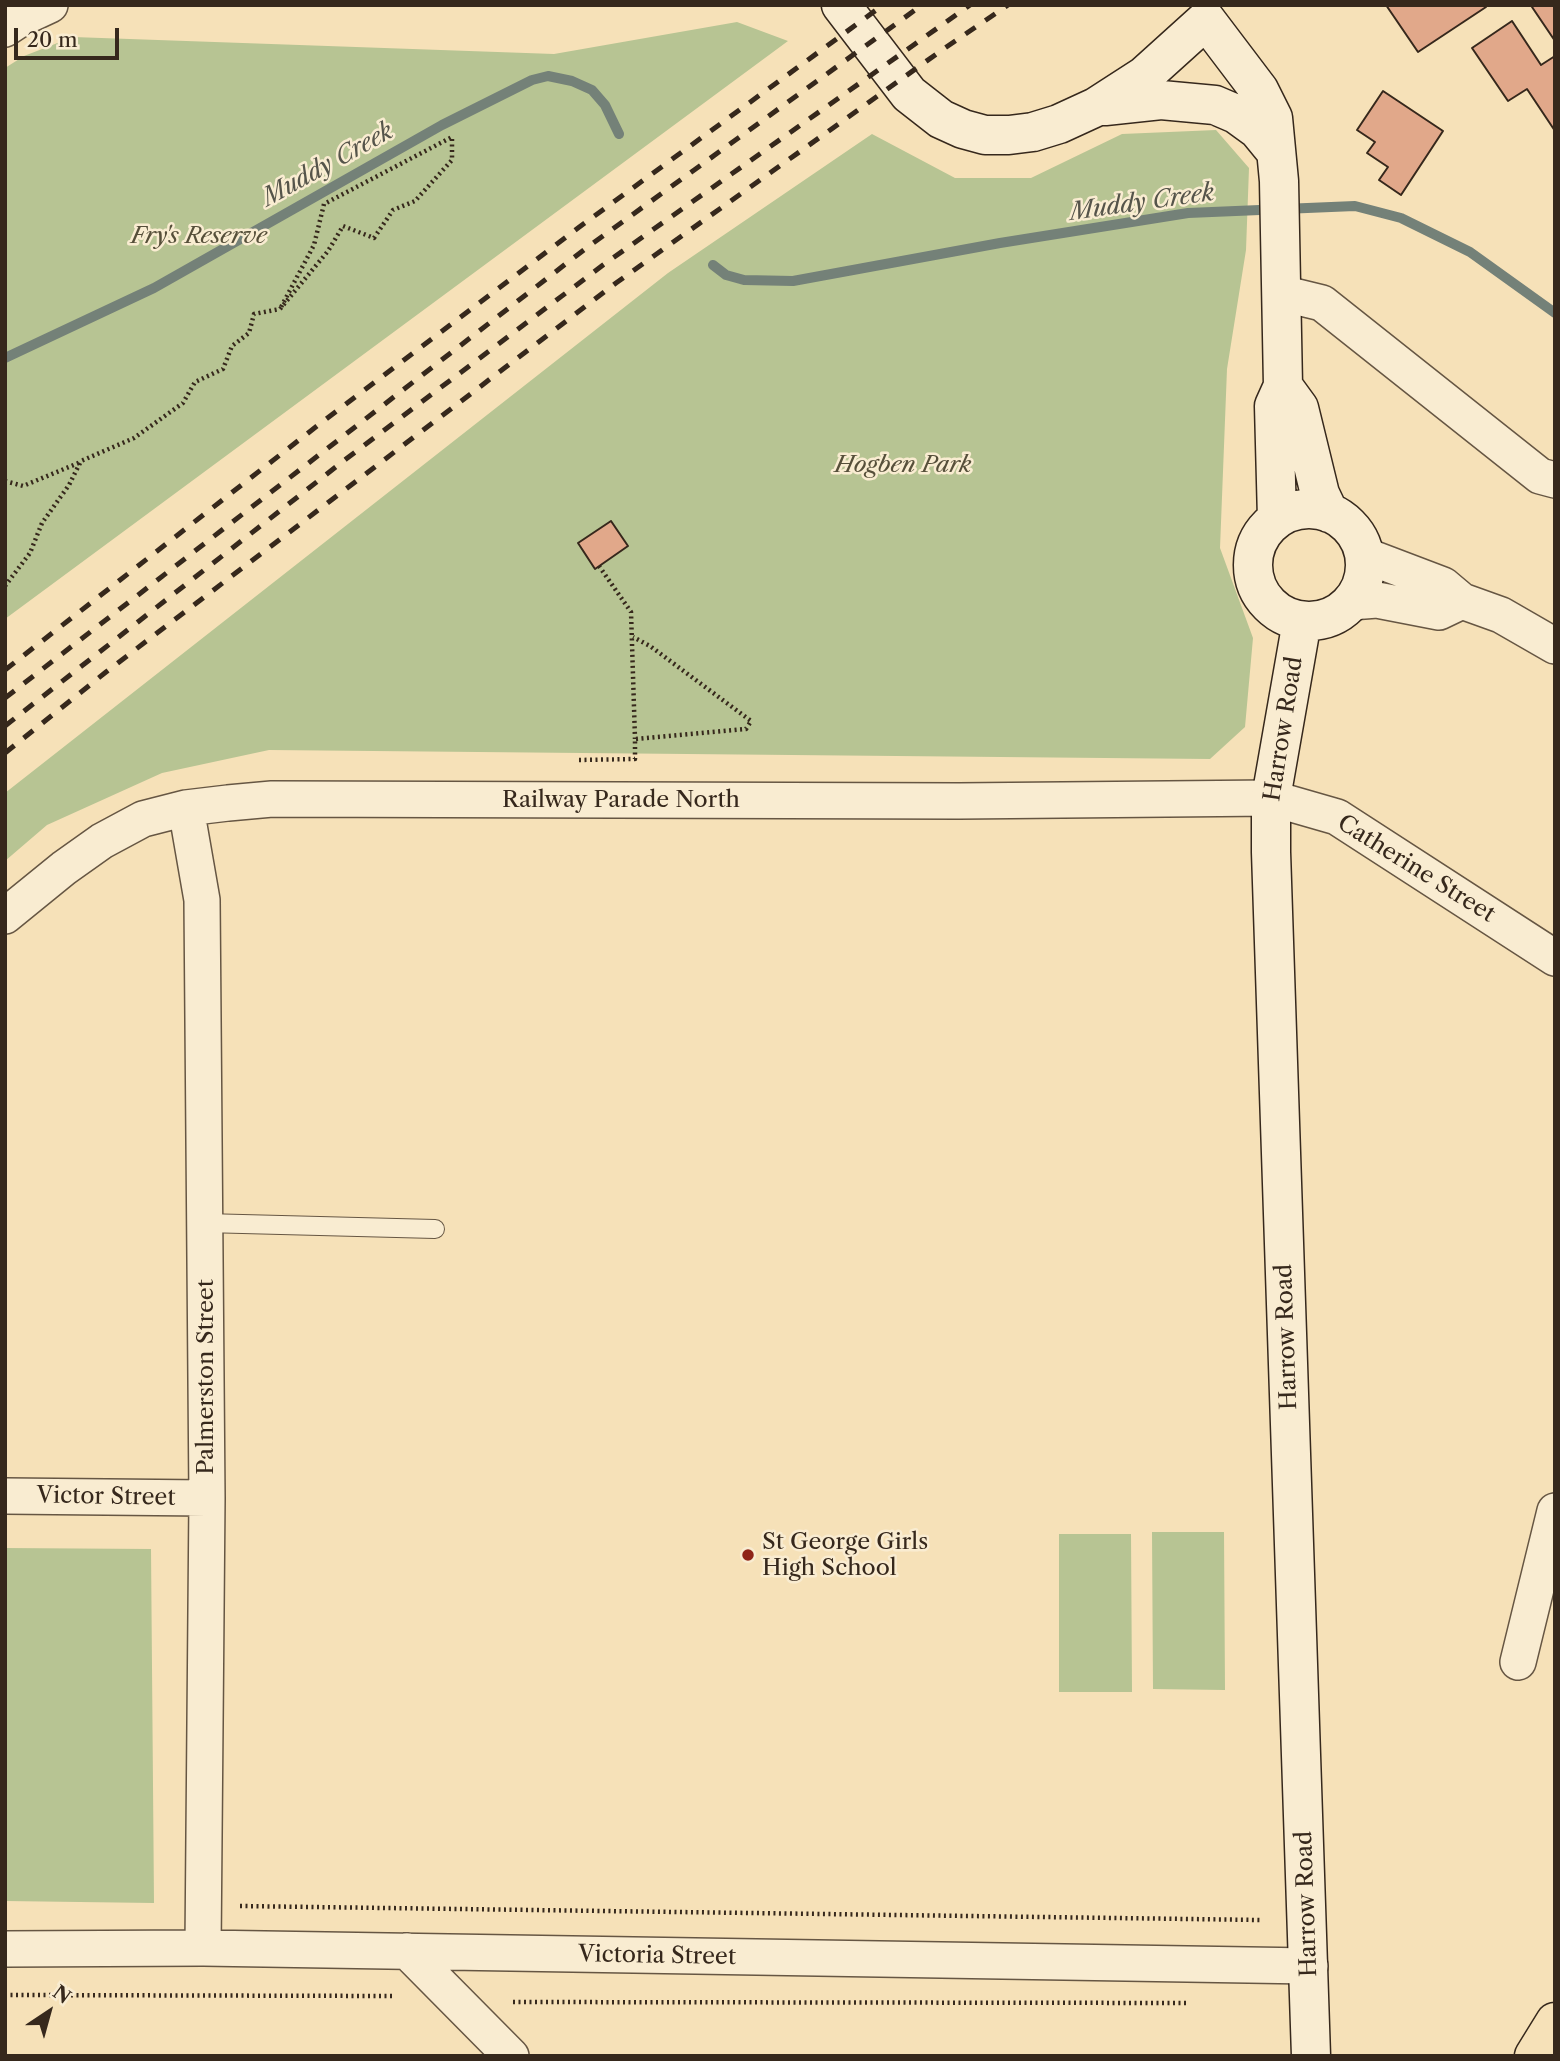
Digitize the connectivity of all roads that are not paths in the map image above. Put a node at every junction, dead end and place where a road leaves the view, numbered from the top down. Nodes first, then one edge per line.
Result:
1 (50, 5) edge
2 (841, 5) edge
3 (1213, 13) edge
4 (5, 29) edge
5 (1096, 107) junction
6 (1278, 183) junction
7 (1281, 293) junction
8 (1283, 386) junction
9 (1555, 481) edge
10 (1329, 513) junction
11 (1277, 519) junction
12 (1364, 555) junction
13 (1462, 601) junction
14 (1351, 602) junction
15 (1302, 621) junction
16 (1555, 646) edge
17 (1270, 798) junction
18 (186, 808) junction
19 (5, 916) edge
20 (1555, 958) edge
21 (204, 1223) junction
22 (435, 1228) dead end
23 (5, 1496) edge
24 (207, 1498) junction
25 (1555, 1511) edge
26 (1518, 1662) dead end
27 (5, 1948) edge
28 (203, 1948) junction
29 (407, 1951) junction
30 (1310, 1966) junction
31 (1555, 2022) edge
32 (511, 2056) edge
33 (1311, 2056) edge
34 (1534, 2056) edge

1 - 4 street
2 - 5 main road
3 - 5 main road
3 - 6 main road
5 - 6 main road
6 - 7 main road
7 - 8 main road
7 - 9 street
8 - 10 main road
8 - 11 main road
10 - 11 main road
10 - 12 main road
11 - 15 main road
12 - 13 street
12 - 14 main road
13 - 14 street
13 - 16 street
14 - 15 main road
15 - 17 main road, Harrow Road
17 - 18 street, Railway Parade North
17 - 20 street, Catherine Street
17 - 30 main road, Harrow Road
18 - 19 street, Railway Parade North
18 - 21 street, Palmerston Street
21 - 22 lane
21 - 24 street, Palmerston Street
23 - 24 street, Victor Street
24 - 28 street, Palmerston Street
25 - 26 street
27 - 28 street, Victoria Street
28 - 29 street, Victoria Street
29 - 30 street, Victoria Street
29 - 32 street
30 - 33 main road, Harrow Road
31 - 34 highway

